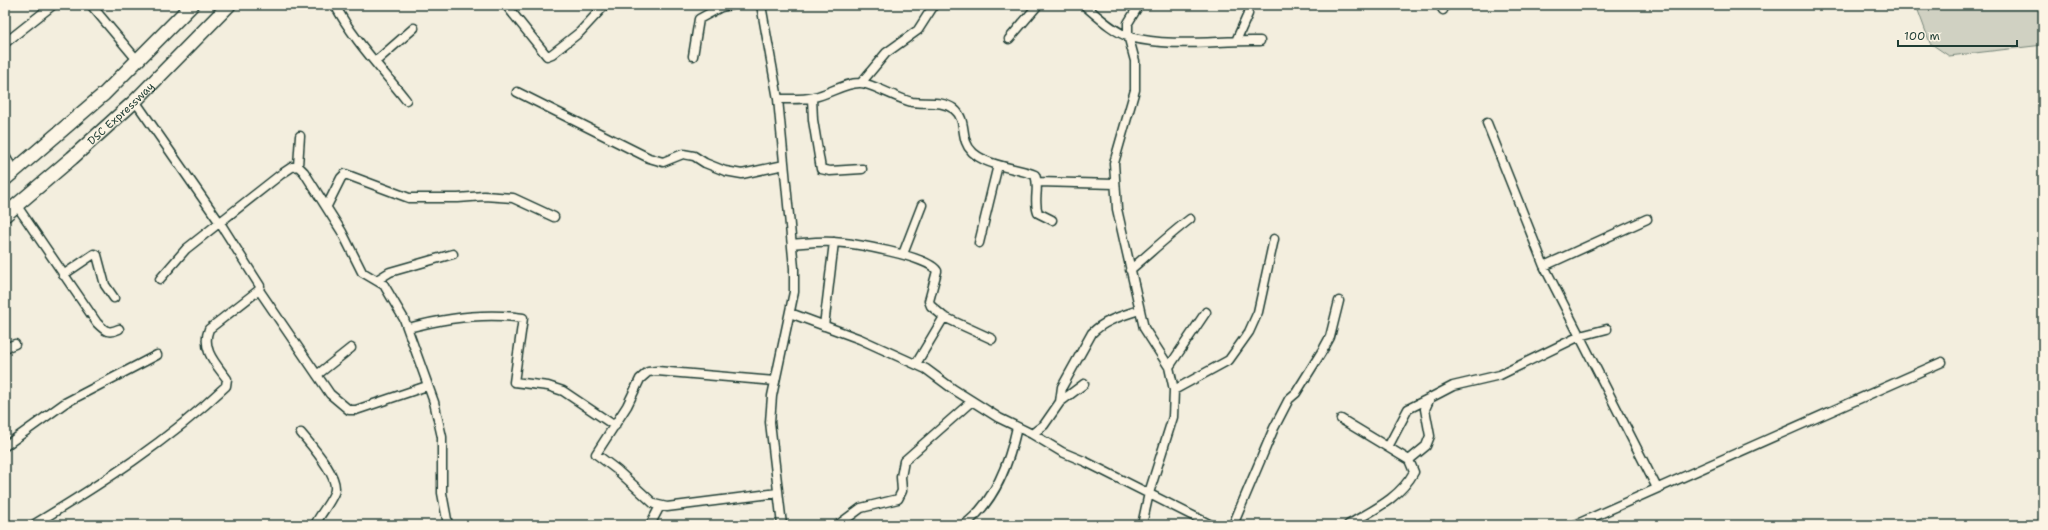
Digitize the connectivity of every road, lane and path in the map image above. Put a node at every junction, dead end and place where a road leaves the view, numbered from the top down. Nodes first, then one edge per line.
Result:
1 (53, 5) edge
2 (91, 5) edge
3 (192, 5) edge
4 (229, 5) edge
5 (335, 5) edge
6 (506, 5) edge
7 (605, 5) edge
8 (730, 5) edge
9 (761, 5) edge
10 (934, 5) edge
11 (1038, 5) edge
12 (1084, 5) edge
13 (1139, 5) edge
14 (1248, 14) dead end
15 (414, 28) dead end
16 (1129, 36) junction
17 (1009, 39) dead end
18 (1236, 41) junction
19 (1260, 41) dead end
20 (5, 43) edge
21 (693, 56) dead end
22 (138, 61) junction
23 (375, 62) junction
24 (861, 83) junction
25 (517, 92) dead end
26 (812, 98) junction
27 (778, 99) junction
28 (406, 100) dead end
29 (135, 102) junction
30 (1487, 123) dead end
31 (300, 136) dead end
32 (5, 156) edge
33 (784, 164) junction
34 (998, 165) junction
35 (298, 166) junction
36 (862, 169) dead end
37 (10, 175) edge
38 (1038, 182) junction
39 (1115, 184) junction
40 (922, 205) dead end
41 (17, 206) junction
42 (327, 206) junction
43 (5, 215) edge
44 (554, 217) dead end
45 (1190, 219) dead end
46 (1648, 219) dead end
47 (1052, 220) dead end
48 (220, 223) junction
49 (1274, 239) dead end
50 (834, 242) junction
51 (978, 242) dead end
52 (792, 244) junction
53 (453, 254) dead end
54 (903, 254) junction
55 (1544, 266) junction
56 (1130, 270) junction
57 (63, 275) junction
58 (160, 279) dead end
59 (377, 280) junction
60 (259, 290) junction
61 (114, 298) dead end
62 (1340, 301) dead end
63 (1139, 310) junction
64 (1206, 312) dead end
65 (790, 313) junction
66 (944, 317) junction
67 (824, 326) junction
68 (408, 328) junction
69 (118, 329) dead end
70 (1608, 329) dead end
71 (1580, 336) junction
72 (992, 339) dead end
73 (15, 344) dead end
74 (5, 348) edge
75 (351, 348) dead end
76 (157, 355) dead end
77 (1942, 362) dead end
78 (916, 364) junction
79 (1169, 368) junction
80 (317, 375) junction
81 (775, 381) junction
82 (1084, 384) dead end
83 (427, 386) junction
84 (1174, 390) junction
85 (1430, 398) junction
86 (972, 401) junction
87 (1060, 402) junction
88 (1341, 419) dead end
89 (615, 426) junction
90 (1017, 427) junction
91 (301, 433) dead end
92 (1032, 434) junction
93 (5, 446) edge
94 (1388, 447) junction
95 (1409, 460) junction
96 (1657, 488) junction
97 (778, 493) junction
98 (1149, 493) junction
99 (660, 506) junction
100 (33, 525) edge
101 (315, 525) edge
102 (449, 525) edge
103 (650, 525) edge
104 (782, 525) edge
105 (838, 525) edge
106 (964, 525) edge
107 (1142, 525) edge
108 (1211, 525) edge
109 (1233, 525) edge
110 (1348, 525) edge
111 (1575, 525) edge

1 - 20 street
2 - 22 street
3 - 22 main road
4 - 29 main road, DSC Expressway
5 - 23 street
6 - 7 street
8 - 21 street
9 - 27 street
10 - 24 street
11 - 17 street
12 - 16 street
13 - 16 street
14 - 18 street
15 - 23 street
16 - 18 street
16 - 39 street
18 - 19 street
22 - 37 main road
23 - 28 street
24 - 26 street
24 - 34 street
25 - 33 street
26 - 27 street
26 - 36 street
27 - 33 street
29 - 41 main road, DSC Expressway
29 - 48 street
30 - 55 street
31 - 35 street
32 - 37 street
33 - 52 street
34 - 38 street
34 - 51 street
35 - 42 street
35 - 48 street
38 - 39 street
38 - 47 street
39 - 56 street
40 - 54 street
41 - 43 main road, DSC Expressway
41 - 57 street
42 - 44 street
42 - 59 street
45 - 56 street
46 - 55 street
48 - 58 street
48 - 60 street
49 - 84 street
50 - 52 street
50 - 54 street
50 - 67 street
52 - 65 street
53 - 59 street
54 - 66 street
55 - 71 street
56 - 63 street
57 - 61 street
57 - 69 street
59 - 68 street
60 - 80 street
60 - 100 street
62 - 109 street
63 - 79 street
63 - 87 street
64 - 79 street
65 - 67 street
65 - 81 street
66 - 72 street
66 - 78 street
67 - 78 street
68 - 83 street
68 - 89 street
70 - 71 street
71 - 85 street
71 - 96 street
73 - 74 street
75 - 80 street
76 - 93 street
77 - 96 street
78 - 86 street
79 - 84 street
80 - 83 street
81 - 89 street
81 - 97 street
82 - 87 street
83 - 102 street
84 - 98 street
85 - 94 street
85 - 95 street
86 - 90 street
86 - 105 street
87 - 92 street
88 - 94 street
89 - 99 street
90 - 92 street
90 - 106 street
91 - 101 street
92 - 98 street
94 - 95 street
95 - 110 street
96 - 111 street
97 - 99 street
97 - 104 street
98 - 107 street
98 - 108 street
99 - 103 street

